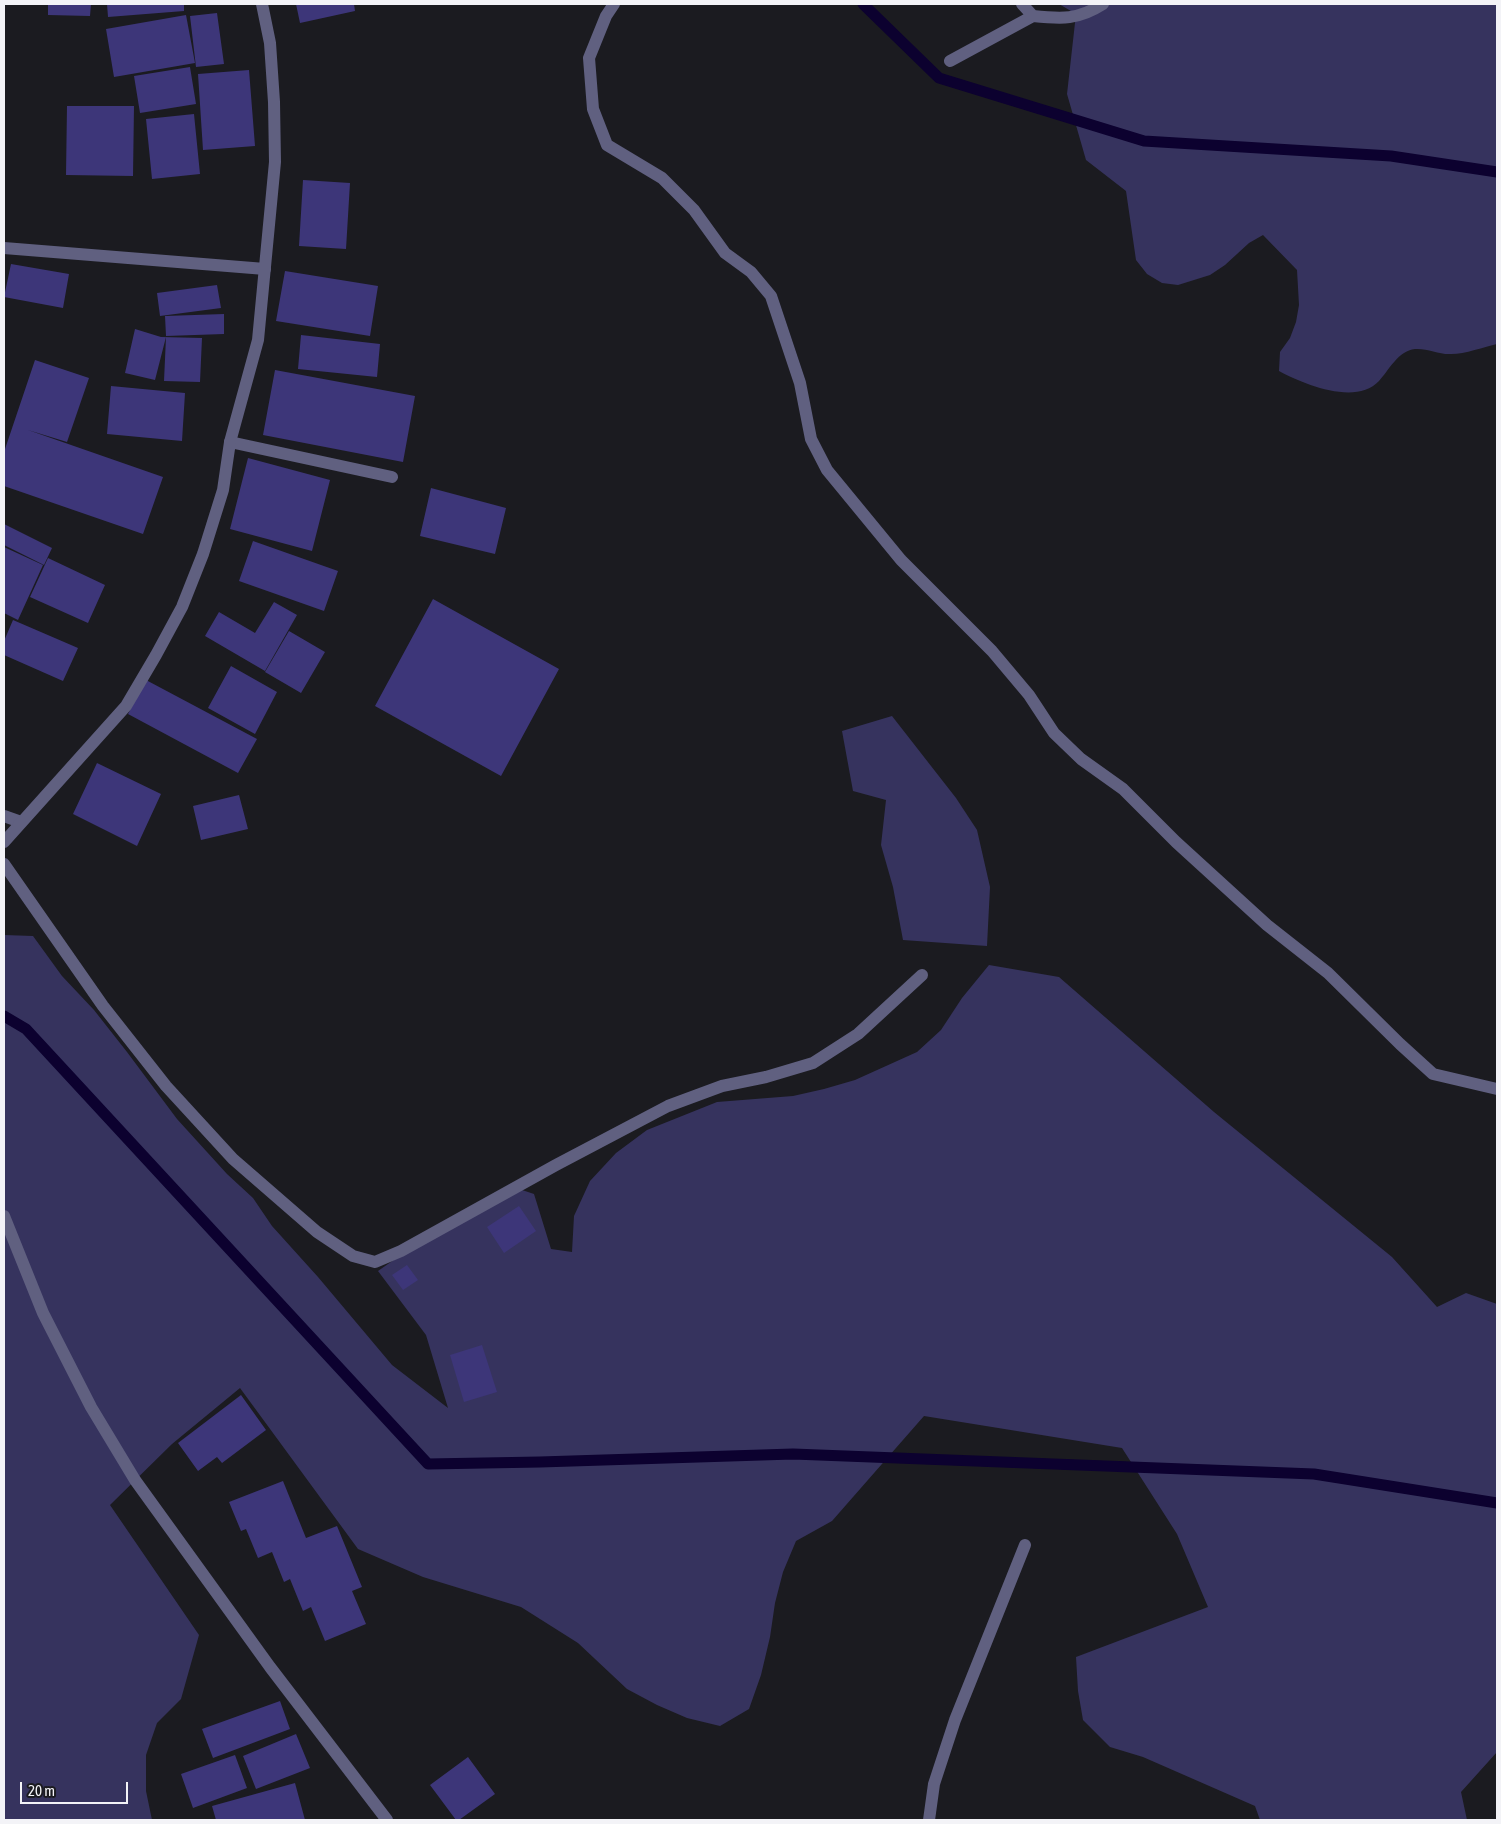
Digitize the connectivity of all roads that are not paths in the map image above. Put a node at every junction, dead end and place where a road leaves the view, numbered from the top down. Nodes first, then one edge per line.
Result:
1 (262, 4) edge
2 (614, 4) edge
3 (1022, 4) edge
4 (1103, 4) edge
5 (1033, 16) junction
6 (950, 61) dead end
7 (4, 248) edge
8 (266, 269) junction
9 (230, 442) junction
10 (392, 476) dead end
11 (4, 816) edge
12 (21, 822) junction
13 (4, 842) edge
14 (4, 864) edge
15 (922, 975) dead end
16 (1497, 1090) edge
17 (4, 1216) edge
18 (1025, 1545) dead end
19 (387, 1820) edge
20 (928, 1820) edge

1 - 8 street
2 - 16 street
3 - 5 street
4 - 5 street
5 - 6 street
7 - 8 street
8 - 9 street
9 - 10 street
9 - 12 street
11 - 12 street
12 - 13 street
14 - 15 street
17 - 19 street
18 - 20 street

